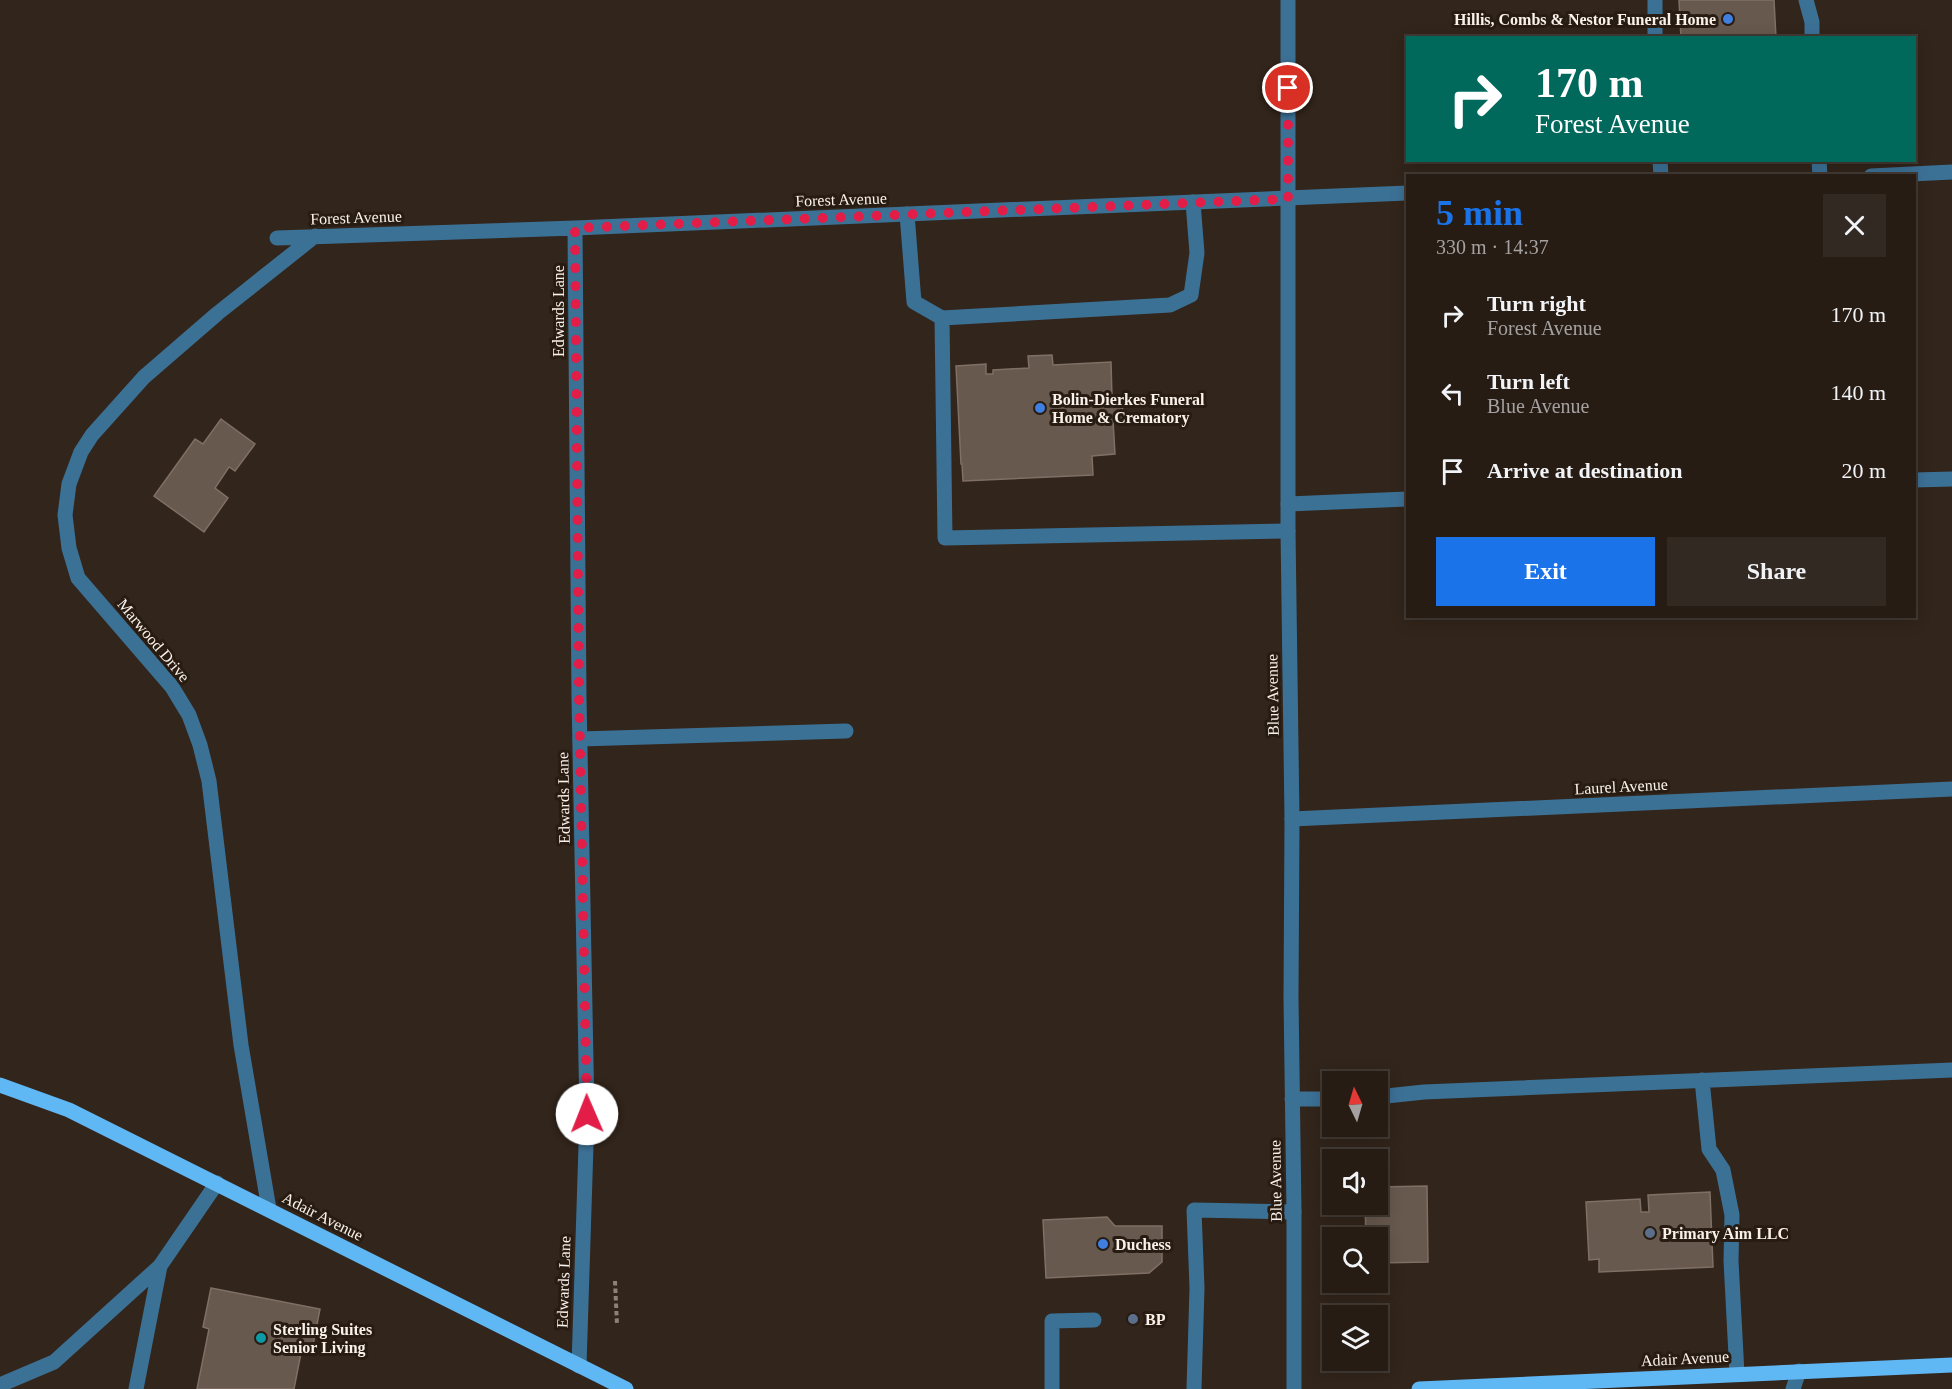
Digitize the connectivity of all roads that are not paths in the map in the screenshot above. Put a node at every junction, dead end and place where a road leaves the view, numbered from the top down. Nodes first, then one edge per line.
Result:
1 (1288, 0) edge
2 (1655, 0) edge
3 (1806, 0) edge
4 (1655, 36) edge
5 (1812, 36) edge
6 (1952, 172) edge
7 (1912, 174) edge
8 (1406, 193) edge
9 (1288, 199) junction
10 (1193, 202) junction
11 (907, 214) junction
12 (575, 228) junction
13 (315, 236) junction
14 (277, 238) dead end
15 (942, 318) junction
16 (1952, 479) edge
17 (1916, 480) edge
18 (1406, 499) edge
19 (1288, 504) junction
20 (1288, 531) junction
21 (846, 732) dead end
22 (580, 739) junction
23 (1952, 789) edge
24 (1292, 819) junction
25 (1952, 1070) edge
26 (1702, 1080) junction
27 (0, 1085) edge
28 (1388, 1096) edge
29 (1292, 1099) junction
30 (1322, 1099) edge
31 (216, 1183) junction
32 (269, 1209) junction
33 (1294, 1212) junction
34 (160, 1266) junction
35 (1094, 1320) dead end
36 (1952, 1365) edge
37 (579, 1366) junction
38 (1799, 1371) junction
39 (1737, 1374) junction
40 (0, 1385) edge
41 (1492, 1387) edge
42 (135, 1389) edge
43 (626, 1389) edge
44 (1052, 1389) edge
45 (1194, 1389) edge
46 (1294, 1389) edge
47 (1419, 1389) edge
48 (1793, 1389) edge

1 - 9 street, Blue Avenue
2 - 4 street
3 - 5 street
6 - 7 street
8 - 9 street, Forest Avenue
9 - 10 street, Forest Avenue
9 - 19 street, Blue Avenue
10 - 11 street, Forest Avenue
10 - 15 street
11 - 12 street, Forest Avenue
11 - 15 street
12 - 13 street, Forest Avenue
12 - 22 street, Edwards Lane
13 - 14 street, Forest Avenue
13 - 32 street, Marwood Drive
15 - 20 street
16 - 17 street
18 - 19 street
19 - 20 street, Blue Avenue
20 - 24 street, Blue Avenue
21 - 22 street
22 - 37 street, Edwards Lane
23 - 24 street, Laurel Avenue
24 - 29 street, Blue Avenue
25 - 26 street
26 - 28 street
26 - 39 street
27 - 31 main road, Adair Avenue
29 - 30 street
29 - 33 street, Blue Avenue
31 - 32 main road, Adair Avenue
31 - 34 street
32 - 37 main road, Adair Avenue
33 - 45 street
33 - 46 street, Blue Avenue
34 - 40 street
34 - 42 street
35 - 44 street
36 - 38 main road, Adair Avenue
37 - 43 main road, Adair Avenue
38 - 39 main road, Adair Avenue
38 - 48 street
39 - 41 main road, Adair Avenue
41 - 47 main road, Adair Avenue

